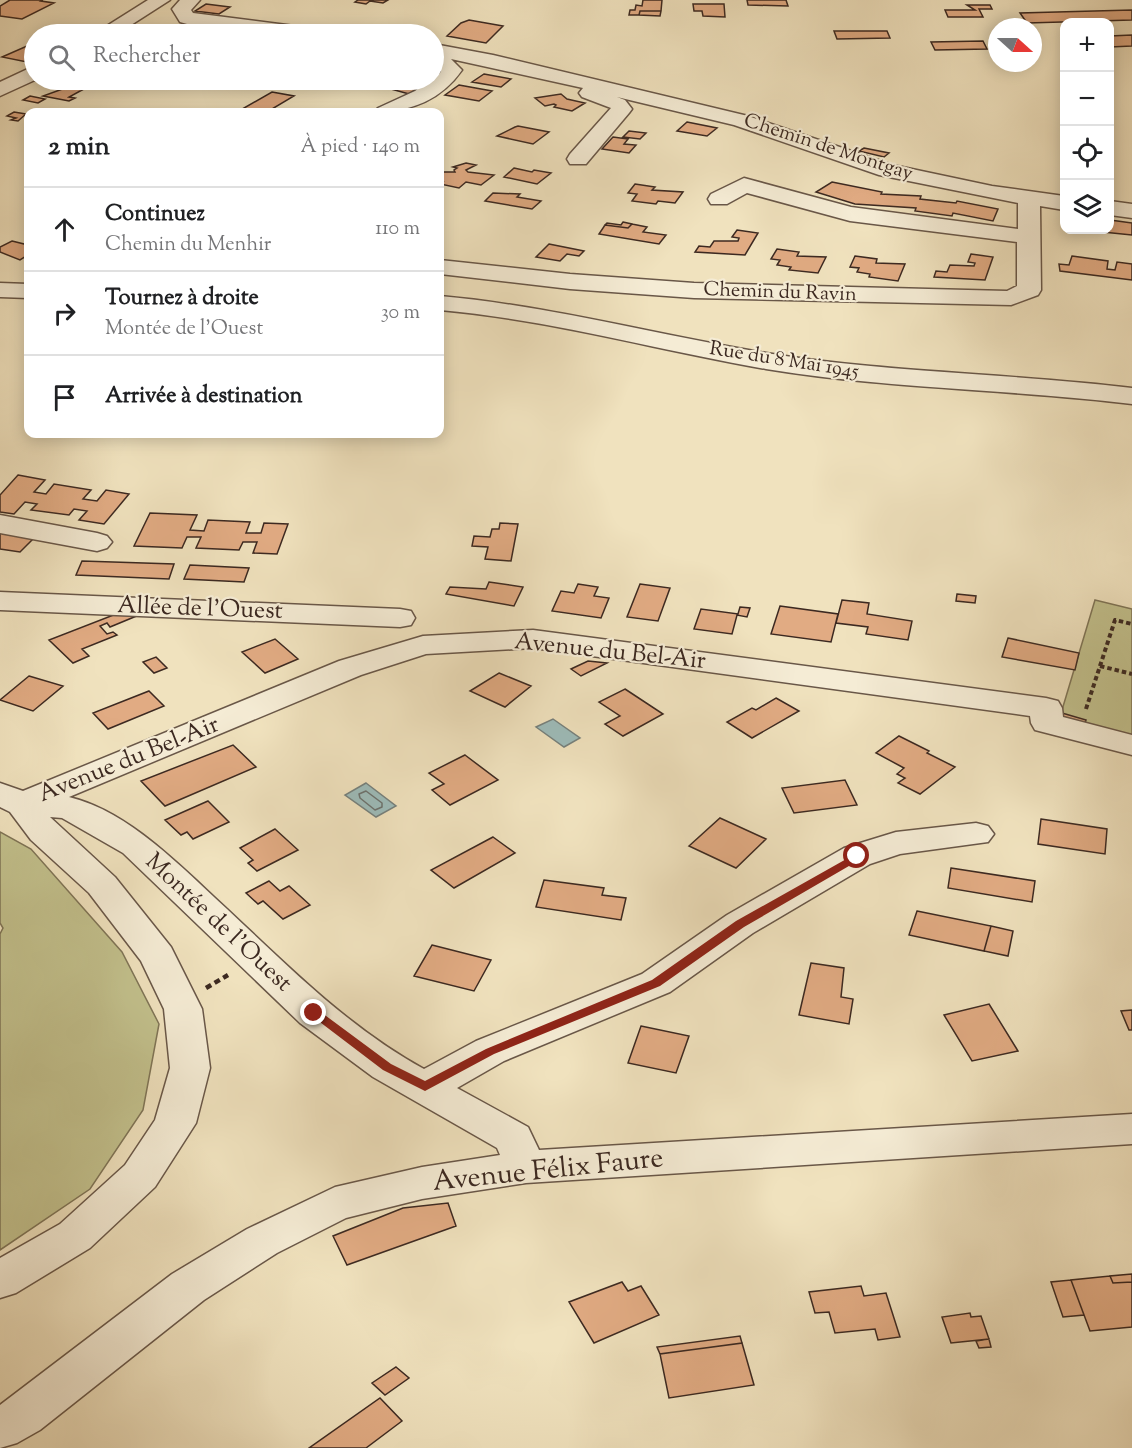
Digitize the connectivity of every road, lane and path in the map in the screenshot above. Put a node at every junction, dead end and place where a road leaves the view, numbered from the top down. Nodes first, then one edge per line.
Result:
1 (161, 0) edge
2 (191, 0) edge
3 (121, 24) edge
4 (233, 24) edge
5 (444, 52) edge
6 (444, 63) edge
7 (24, 77) edge
8 (444, 79) edge
9 (593, 85) junction
10 (0, 90) edge
11 (424, 90) edge
12 (392, 108) edge
13 (578, 159) dead end
14 (719, 198) dead end
15 (1029, 200) junction
16 (1060, 203) edge
17 (1114, 209) edge
18 (1132, 211) edge
19 (1029, 237) junction
20 (444, 267) edge
21 (0, 290) edge
22 (24, 291) edge
23 (444, 303) edge
24 (1132, 396) edge
25 (0, 524) edge
26 (97, 542) dead end
27 (0, 601) edge
28 (400, 618) dead end
29 (1132, 624) edge
30 (1100, 666) junction
31 (1132, 674) edge
32 (1085, 712) dead end
33 (1132, 745) edge
34 (22, 810) edge
35 (976, 834) dead end
36 (235, 971) dead end
37 (206, 988) dead end
38 (425, 1087) junction
39 (1132, 1129) edge
40 (526, 1167) junction
41 (0, 1280) edge
42 (0, 1429) edge

1 - 3 street
2 - 4 street
5 - 9 street, Chemin de Montgay
6 - 8 street
7 - 10 street
9 - 13 street
9 - 15 street, Chemin de Montgay
11 - 12 street
14 - 19 street
15 - 16 street, Chemin de Montgay
15 - 19 street, Chemin du Ravin
17 - 18 street
19 - 20 street, Chemin du Ravin
21 - 22 street
23 - 24 street, Rue du 8 Mai 1945
25 - 26 street
27 - 28 street, Allée de l'Ouest
29 - 30 path
30 - 31 path
30 - 32 path
33 - 34 street, Avenue du Bel-Air
34 - 38 street, Montée de l'Ouest
34 - 41 street
35 - 38 street
36 - 37 path
38 - 40 street, Montée de l'Ouest
39 - 40 street, Avenue Félix Faure
40 - 42 street, Avenue Félix Faure

